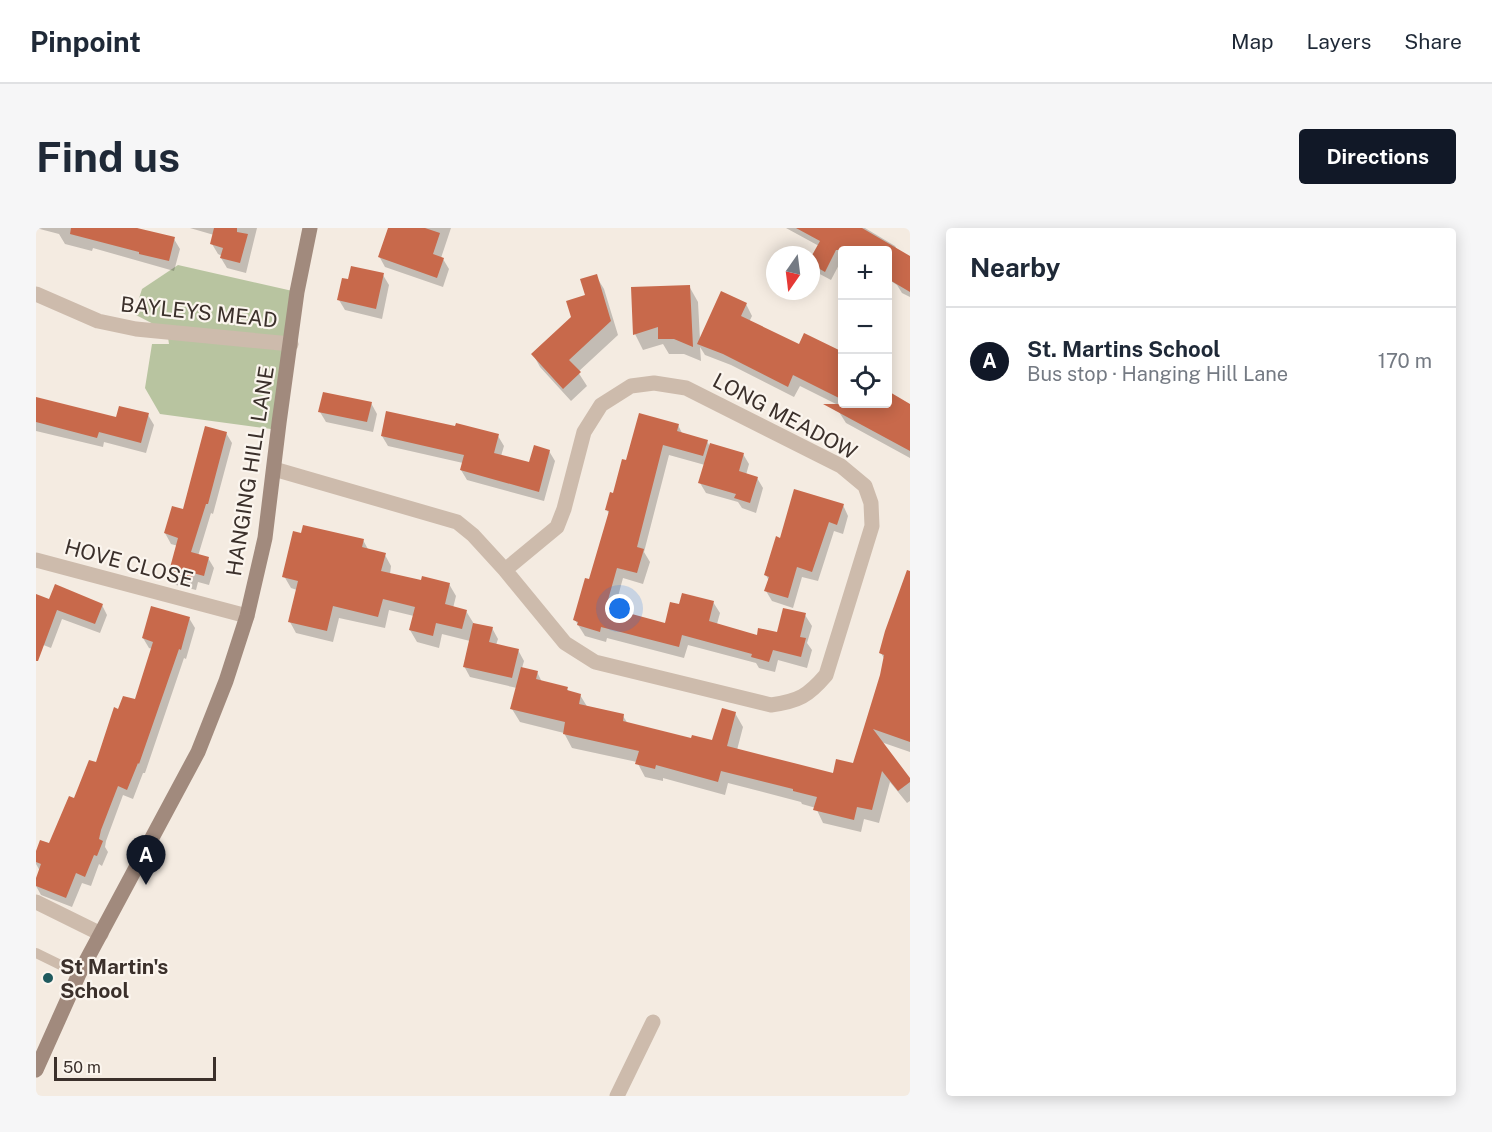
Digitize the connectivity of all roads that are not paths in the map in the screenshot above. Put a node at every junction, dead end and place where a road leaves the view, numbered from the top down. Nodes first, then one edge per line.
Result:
1 (310, 228) edge
2 (36, 294) edge
3 (291, 344) junction
4 (274, 469) junction
5 (36, 560) edge
6 (505, 570) junction
7 (247, 616) junction
8 (36, 902) edge
9 (101, 934) junction
10 (36, 952) edge
11 (80, 974) junction
12 (653, 1022) dead end
13 (36, 1070) edge
14 (618, 1096) edge

1 - 3 street, HANGING HILL LANE
2 - 3 street, BAYLEYS MEAD
3 - 4 street, HANGING HILL LANE
4 - 6 street, LONG MEADOW
4 - 7 street, HANGING HILL LANE
5 - 7 street, HOVE CLOSE
6 - 6 street, LONG MEADOW
7 - 9 street, HANGING HILL LANE
8 - 9 street
9 - 11 street, HANGING HILL LANE
10 - 11 lane
11 - 13 street, HANGING HILL LANE
12 - 14 street

